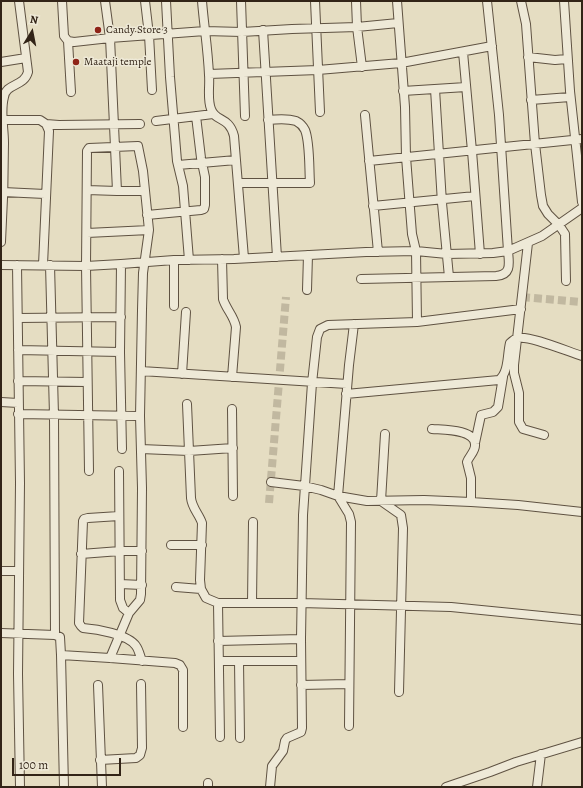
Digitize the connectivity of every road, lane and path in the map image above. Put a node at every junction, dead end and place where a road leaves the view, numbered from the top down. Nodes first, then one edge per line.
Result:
1 (19, 1) edge
2 (62, 1) edge
3 (105, 1) edge
4 (145, 1) edge
5 (166, 1) edge
6 (202, 1) edge
7 (241, 1) edge
8 (315, 1) edge
9 (356, 1) edge
10 (397, 1) edge
11 (487, 1) edge
12 (521, 1) edge
13 (564, 1) edge
14 (398, 23) junction
15 (357, 27) junction
16 (316, 28) junction
17 (263, 30) junction
18 (205, 32) junction
19 (242, 32) junction
20 (169, 34) junction
21 (149, 35) junction
22 (110, 38) junction
23 (68, 41) junction
24 (492, 46) junction
25 (463, 52) junction
26 (528, 57) junction
27 (26, 58) junction
28 (567, 59) junction
29 (1, 62) edge
30 (401, 63) junction
31 (362, 66) junction
32 (318, 70) junction
33 (265, 72) junction
34 (244, 73) junction
35 (209, 74) junction
36 (466, 87) junction
37 (435, 89) junction
38 (152, 90) dead end
39 (403, 91) junction
40 (71, 92) dead end
41 (570, 98) junction
42 (531, 100) junction
43 (320, 112) dead end
44 (213, 114) junction
45 (365, 115) dead end
46 (196, 116) junction
47 (245, 116) dead end
48 (174, 119) junction
49 (1, 120) edge
50 (268, 120) junction
51 (156, 121) dead end
52 (46, 124) junction
53 (140, 124) dead end
54 (114, 125) junction
55 (578, 139) edge
56 (535, 144) junction
57 (501, 147) junction
58 (115, 148) junction
59 (472, 151) junction
60 (439, 153) junction
61 (406, 157) junction
62 (236, 160) junction
63 (369, 161) junction
64 (202, 163) junction
65 (178, 165) junction
66 (238, 183) junction
67 (272, 183) junction
68 (87, 190) junction
69 (145, 190) junction
70 (117, 191) junction
71 (3, 192) junction
72 (45, 194) junction
73 (475, 196) junction
74 (442, 199) junction
75 (410, 202) junction
76 (582, 202) edge
77 (374, 206) junction
78 (582, 208) edge
79 (186, 212) junction
80 (147, 215) junction
81 (559, 225) junction
82 (148, 230) junction
83 (87, 233) junction
84 (1, 242) edge
85 (528, 243) junction
86 (508, 250) junction
87 (416, 251) junction
88 (378, 252) junction
89 (447, 254) junction
90 (480, 254) junction
91 (308, 255) junction
92 (278, 257) junction
93 (244, 258) junction
94 (222, 259) junction
95 (174, 260) junction
96 (190, 260) junction
97 (144, 263) junction
98 (121, 264) junction
99 (1, 265) edge
100 (17, 265) junction
101 (47, 265) junction
102 (86, 266) junction
103 (449, 277) junction
104 (416, 278) junction
105 (361, 279) dead end
106 (566, 281) dead end
107 (307, 290) dead end
108 (174, 306) dead end
109 (521, 309) junction
110 (186, 312) dead end
111 (121, 317) junction
112 (18, 318) junction
113 (52, 318) junction
114 (87, 318) junction
115 (417, 322) junction
116 (354, 324) junction
117 (517, 338) junction
118 (18, 350) junction
119 (53, 351) junction
120 (88, 351) junction
121 (120, 352) junction
122 (582, 356) edge
123 (141, 371) junction
124 (182, 374) junction
125 (232, 377) junction
126 (503, 377) junction
127 (18, 381) junction
128 (53, 381) junction
129 (87, 382) junction
130 (312, 383) junction
131 (347, 384) junction
132 (346, 394) junction
133 (1, 402) edge
134 (18, 404) junction
135 (187, 404) dead end
136 (232, 409) dead end
137 (18, 414) junction
138 (54, 415) junction
139 (89, 415) junction
140 (122, 416) junction
141 (140, 416) junction
142 (432, 429) dead end
143 (385, 434) dead end
144 (544, 435) dead end
145 (475, 444) junction
146 (233, 448) junction
147 (122, 449) dead end
148 (141, 449) junction
149 (189, 451) junction
150 (89, 471) dead end
151 (119, 471) dead end
152 (271, 482) dead end
153 (304, 486) junction
154 (233, 496) dead end
155 (338, 496) junction
156 (382, 500) junction
157 (471, 502) junction
158 (582, 512) edge
159 (120, 516) junction
160 (253, 522) dead end
161 (171, 545) dead end
162 (202, 545) junction
163 (120, 551) junction
164 (142, 551) junction
165 (81, 554) junction
166 (1, 571) edge
167 (19, 571) junction
168 (120, 584) junction
169 (142, 585) junction
170 (176, 587) dead end
171 (201, 589) junction
172 (218, 603) junction
173 (252, 603) junction
174 (301, 603) junction
175 (350, 604) junction
176 (401, 605) junction
177 (129, 613) junction
178 (582, 620) edge
179 (1, 633) edge
180 (18, 634) junction
181 (55, 635) junction
182 (119, 636) junction
183 (301, 639) junction
184 (218, 641) junction
185 (61, 655) junction
186 (110, 658) junction
187 (142, 661) junction
188 (219, 661) junction
189 (239, 661) junction
190 (301, 661) junction
191 (141, 684) dead end
192 (349, 684) junction
193 (98, 685) dead end
194 (301, 685) junction
195 (398, 692) dead end
196 (349, 726) dead end
197 (183, 727) dead end
198 (220, 737) dead end
199 (240, 738) dead end
200 (582, 742) edge
201 (541, 754) junction
202 (100, 760) junction
203 (20, 787) edge
204 (64, 787) edge
205 (102, 787) edge
206 (270, 787) edge
207 (446, 787) edge
208 (537, 787) edge

1 - 27 street
2 - 23 street
3 - 22 street
4 - 21 street
5 - 20 street
6 - 18 street
7 - 19 street
8 - 16 street
9 - 15 street
10 - 14 street
11 - 24 street
12 - 26 street
13 - 28 street
14 - 15 street
14 - 30 street
15 - 16 street
15 - 31 street
16 - 17 street
16 - 32 street
17 - 19 street
17 - 33 street
18 - 19 street
18 - 20 street
18 - 35 street
19 - 34 street
20 - 21 street
20 - 48 street
21 - 22 street
21 - 38 street
22 - 23 street
22 - 54 street
23 - 40 street
24 - 25 street
24 - 57 street
25 - 30 street
25 - 36 street
26 - 28 street
26 - 42 street
27 - 29 street
27 - 49 street
28 - 41 street
30 - 31 street
30 - 39 street
31 - 32 street
32 - 33 street
32 - 43 street
33 - 34 street
33 - 50 street
34 - 35 street
34 - 47 street
35 - 44 street
36 - 37 street
36 - 59 street
37 - 39 street
37 - 60 street
39 - 61 street
41 - 42 street
41 - 55 street
42 - 56 street
44 - 46 street
44 - 62 street
45 - 63 street
46 - 48 street
46 - 64 street
48 - 51 street
48 - 65 street
49 - 52 street
49 - 71 street
50 - 67 street
50 - 67 street
52 - 54 street
52 - 72 street
53 - 54 street
54 - 58 street
55 - 56 street
55 - 76 street
56 - 57 street
56 - 81 street
57 - 59 street
57 - 86 street
58 - 68 street
58 - 69 street
58 - 70 street
59 - 60 street
59 - 73 street
60 - 61 street
60 - 74 street
61 - 63 street
61 - 75 street
62 - 64 street
62 - 66 street
63 - 77 street
64 - 65 street
64 - 79 street
65 - 79 street
66 - 67 street
66 - 93 street
67 - 92 street
68 - 70 street
68 - 83 street
69 - 70 street
69 - 80 street
71 - 72 street
71 - 84 street
72 - 101 street
73 - 74 street
73 - 90 street
74 - 75 street
74 - 89 street
75 - 77 street
75 - 87 street
77 - 88 street
78 - 81 street
79 - 80 street
79 - 96 street
80 - 82 street
81 - 85 street
81 - 106 street
82 - 83 street
82 - 97 street
83 - 102 street
85 - 86 street
85 - 109 street
86 - 90 street
86 - 103 street
87 - 88 street
87 - 89 street
87 - 104 street
88 - 91 street
89 - 90 street
89 - 103 street
91 - 92 street
91 - 107 street
92 - 93 street
93 - 94 street
94 - 96 street
94 - 125 street
95 - 96 street
95 - 97 street
95 - 108 street
97 - 98 street
97 - 123 street
98 - 102 street
98 - 111 street
99 - 100 street
100 - 101 street
100 - 112 street
101 - 102 street
101 - 113 street
102 - 114 street
103 - 104 street
104 - 105 street
104 - 115 street
109 - 115 street
109 - 117 street
110 - 124 street
111 - 114 street
111 - 121 street
112 - 113 street
112 - 118 street
113 - 114 street
113 - 119 street
114 - 120 street
115 - 116 street
116 - 130 street
116 - 131 street
117 - 122 street
117 - 126 street
117 - 144 street
118 - 119 street
118 - 127 street
119 - 120 street
119 - 128 street
120 - 121 street
120 - 129 street
121 - 140 street
123 - 124 street
123 - 141 street
124 - 125 street
125 - 130 street
126 - 132 street
126 - 145 street
127 - 128 street
127 - 134 street
128 - 129 street
128 - 138 street
129 - 139 street
130 - 131 street
130 - 153 street
131 - 132 street
132 - 155 street
133 - 134 street
134 - 137 street
135 - 149 street
136 - 146 street
137 - 138 street
137 - 167 street
138 - 139 street
138 - 181 street
139 - 140 street
139 - 150 street
140 - 141 street
140 - 147 street
141 - 148 street
142 - 145 street
143 - 156 street
145 - 157 street
146 - 149 street
146 - 154 street
148 - 149 street
148 - 164 street
149 - 162 street
151 - 159 street
152 - 153 street
153 - 155 street
153 - 174 street
155 - 156 street
155 - 175 street
156 - 157 street
156 - 176 street
157 - 158 street
159 - 163 street
159 - 165 street
160 - 173 street
161 - 162 street
162 - 171 street
163 - 164 street
163 - 165 street
163 - 168 street
164 - 169 street
165 - 182 street
166 - 167 street
167 - 180 street
168 - 169 street
168 - 177 street
169 - 177 street
170 - 171 street
171 - 172 street
172 - 173 street
172 - 184 street
173 - 174 street
174 - 175 street
174 - 183 street
175 - 176 street
175 - 192 street
176 - 178 street
176 - 195 street
177 - 182 street
179 - 180 street
180 - 181 street
180 - 203 street
181 - 185 street
182 - 186 street
182 - 187 street
183 - 184 street
183 - 190 street
184 - 188 street
185 - 186 street
185 - 204 street
186 - 187 street
187 - 197 street
188 - 189 street
188 - 198 street
189 - 190 street
189 - 199 street
190 - 194 street
191 - 202 street
192 - 194 street
192 - 196 street
193 - 202 street
194 - 206 street
200 - 201 street
201 - 207 street
201 - 208 street
202 - 205 street

